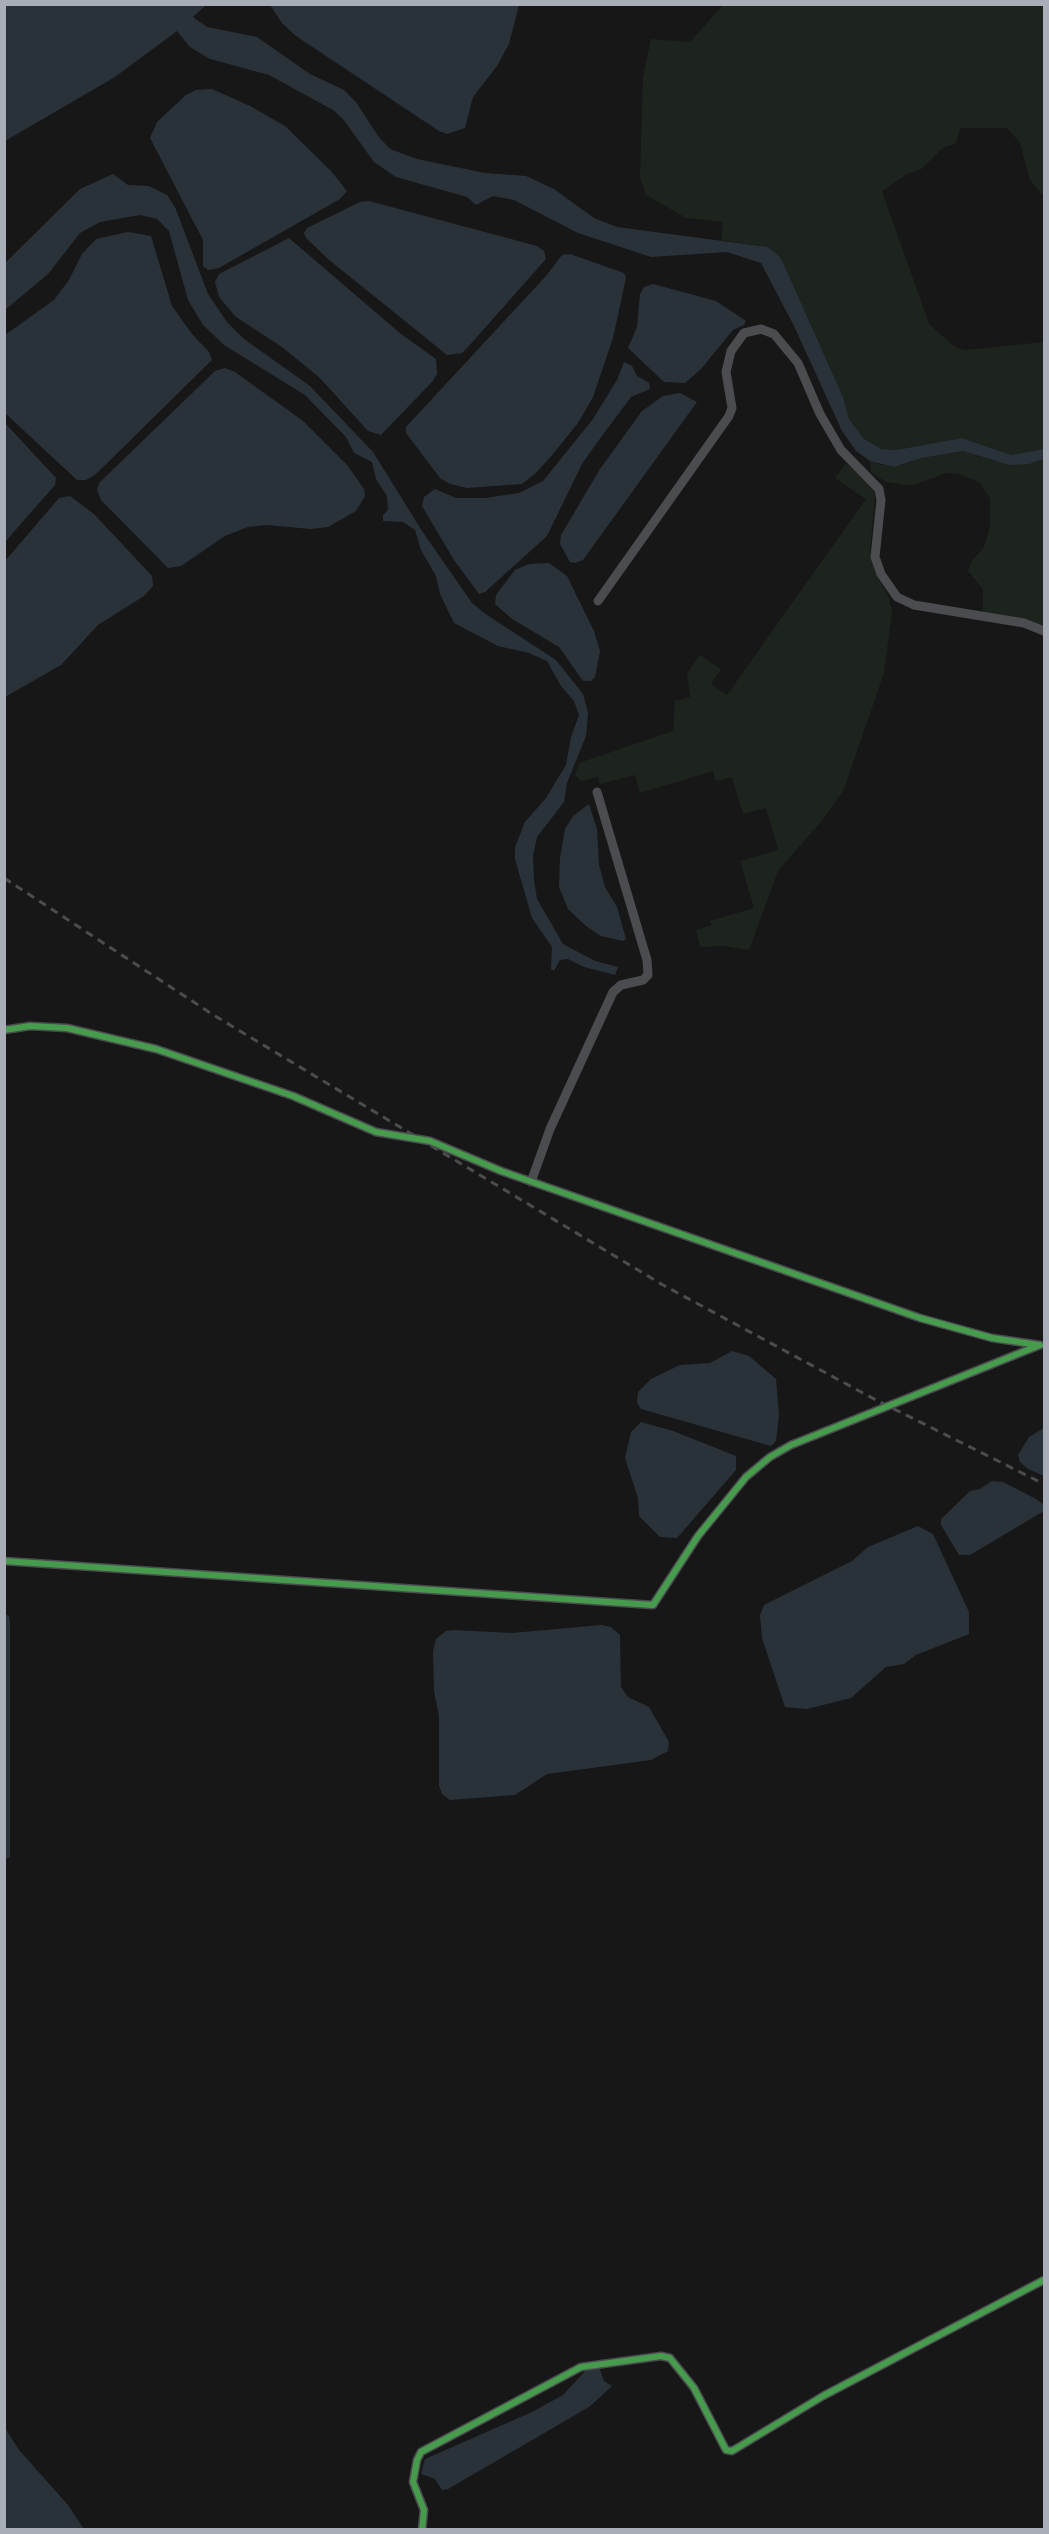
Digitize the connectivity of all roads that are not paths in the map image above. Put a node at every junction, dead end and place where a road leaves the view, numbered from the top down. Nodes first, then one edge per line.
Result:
1 (598, 601) dead end
2 (1044, 631) edge
3 (597, 792) dead end
4 (4, 1030) edge
5 (531, 1182) junction
6 (1042, 1346) edge
7 (4, 1561) edge
8 (1044, 2280) edge
9 (422, 2529) edge

1 - 2 street
3 - 5 street
4 - 5 street
5 - 6 street
6 - 7 street
8 - 9 street

